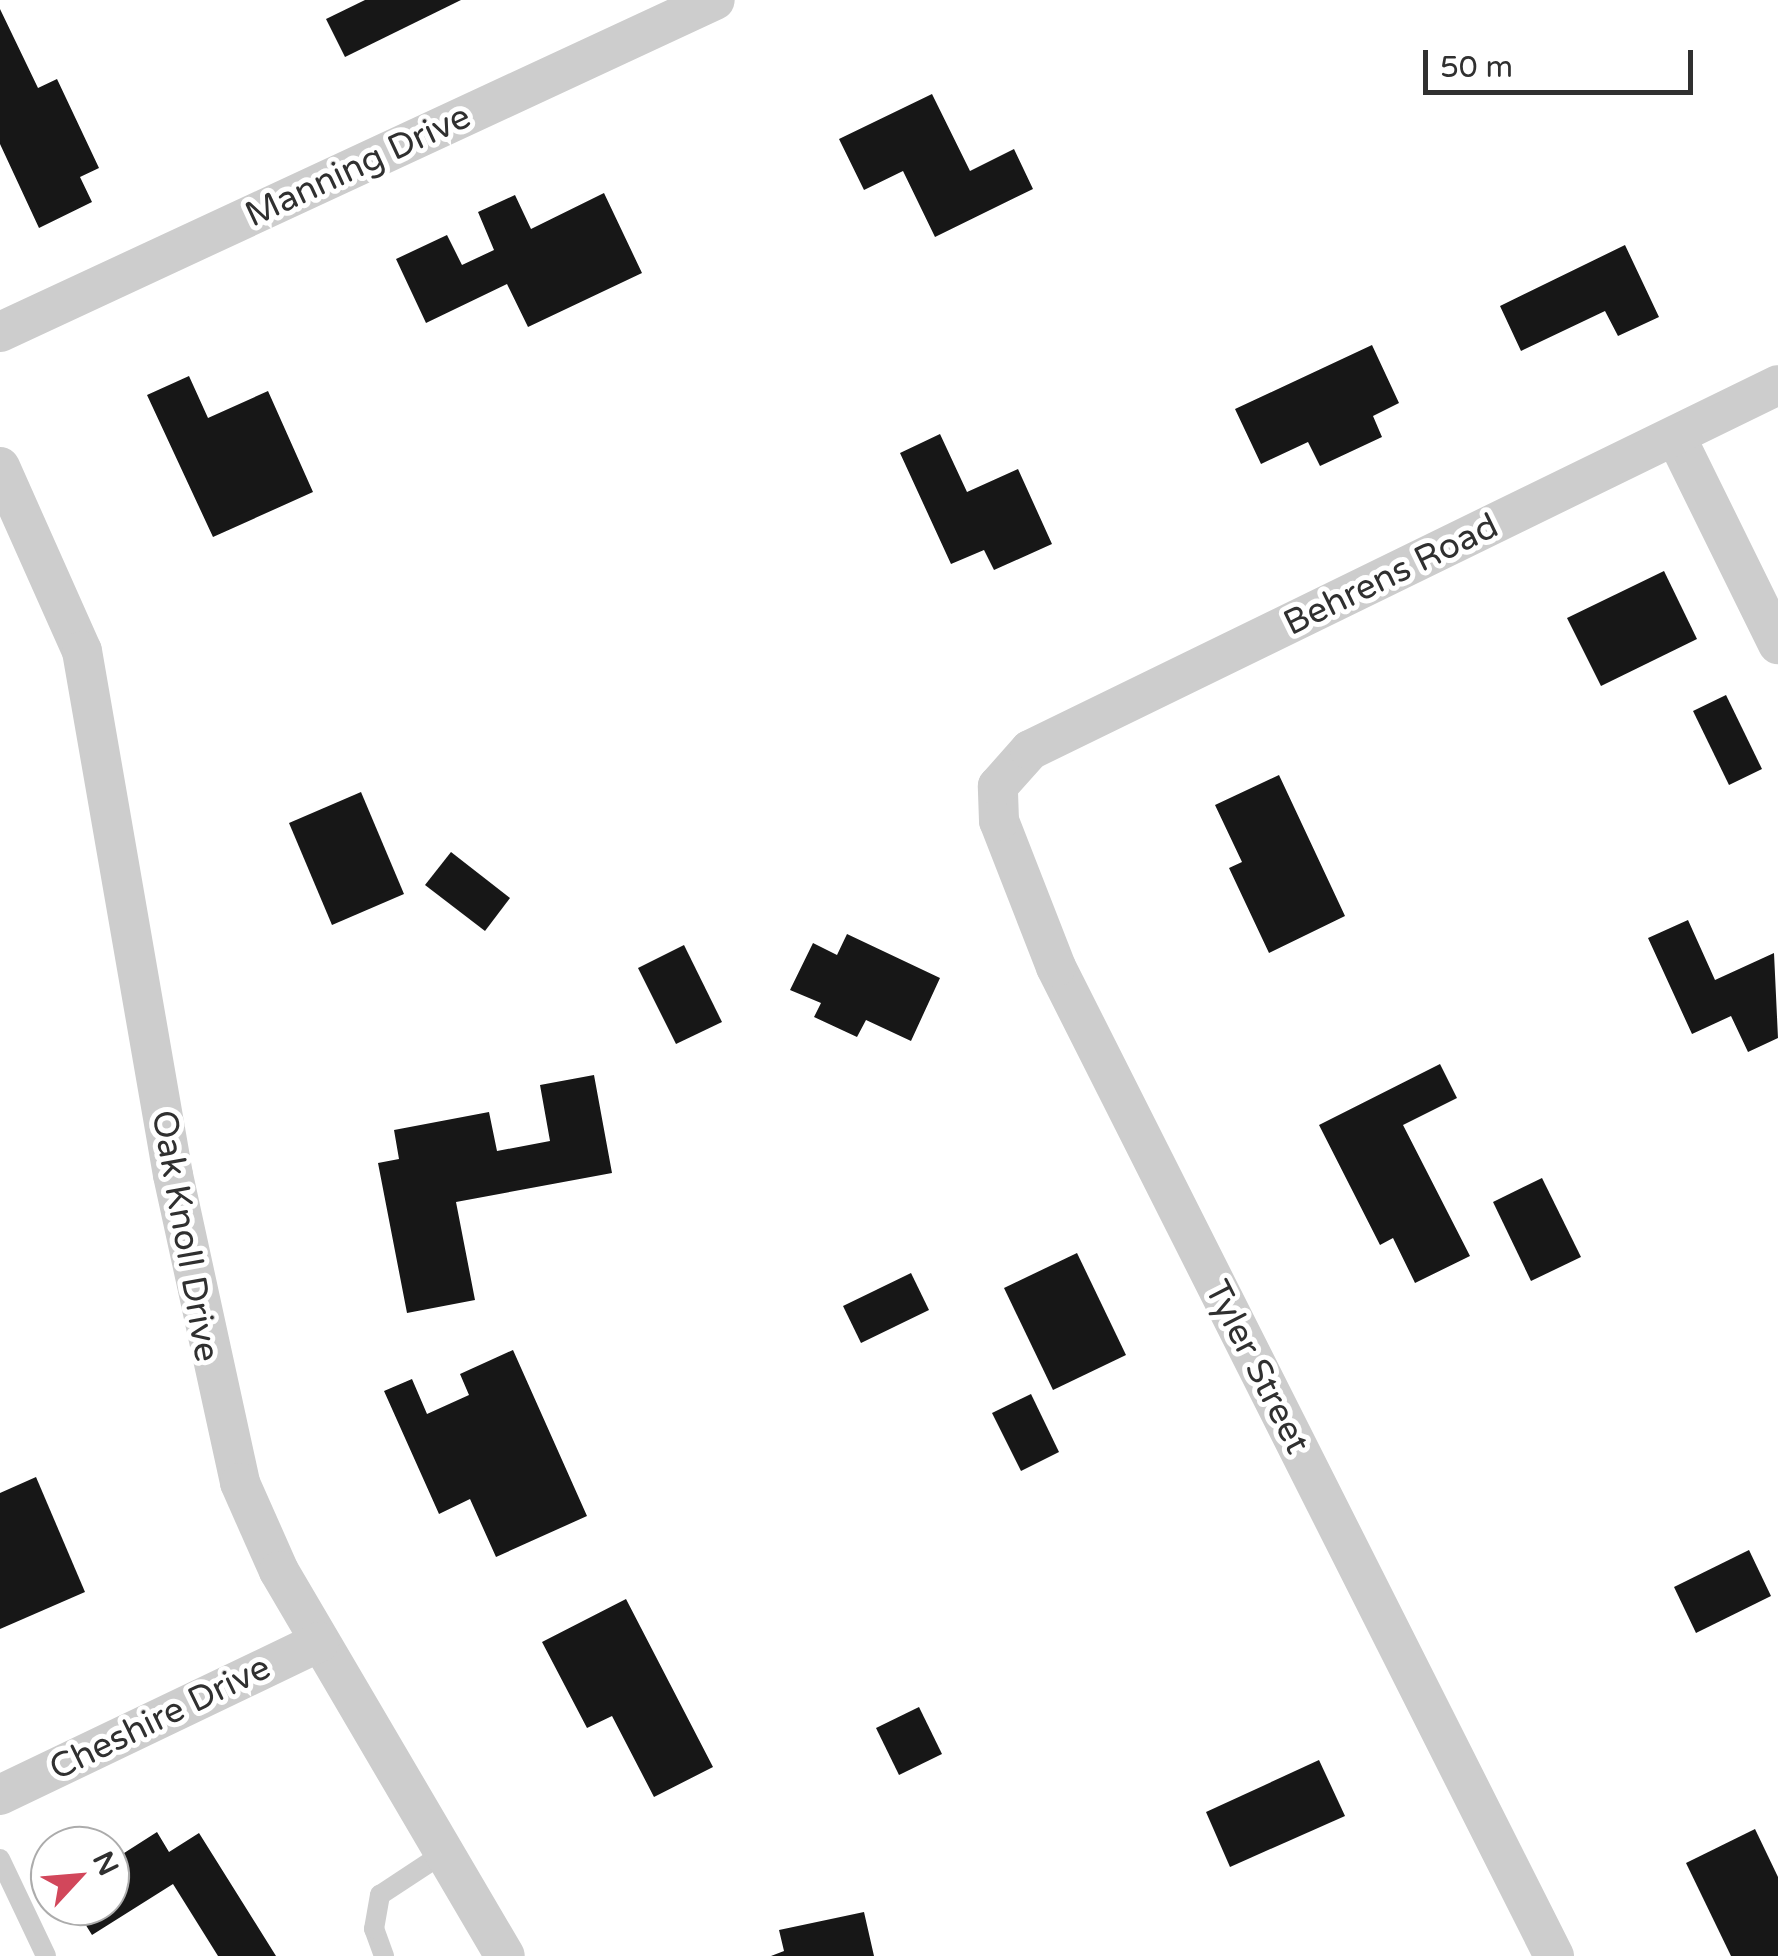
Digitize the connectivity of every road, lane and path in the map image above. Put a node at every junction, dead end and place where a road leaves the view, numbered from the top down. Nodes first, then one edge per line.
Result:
1 (715, 0) edge
2 (0, 332) edge
3 (1778, 385) edge
4 (1676, 437) junction
5 (0, 467) edge
6 (1778, 644) edge
7 (1006, 768) joint
8 (319, 1642) junction
9 (0, 1795) edge
10 (444, 1852) junction
11 (0, 1859) edge
12 (46, 1956) edge
13 (384, 1956) edge
14 (505, 1956) edge
15 (1554, 1956) edge

1 - 2 street, Manning Drive
3 - 4 street, Behrens Road
4 - 6 street
4 - 7 street, Behrens Road
5 - 8 street, Oak Knoll Drive
7 - 15 street, Tyler Street
8 - 9 street, Cheshire Drive
8 - 10 street, Oak Knoll Drive
10 - 13 lane
10 - 14 street, Oak Knoll Drive
11 - 12 lane

